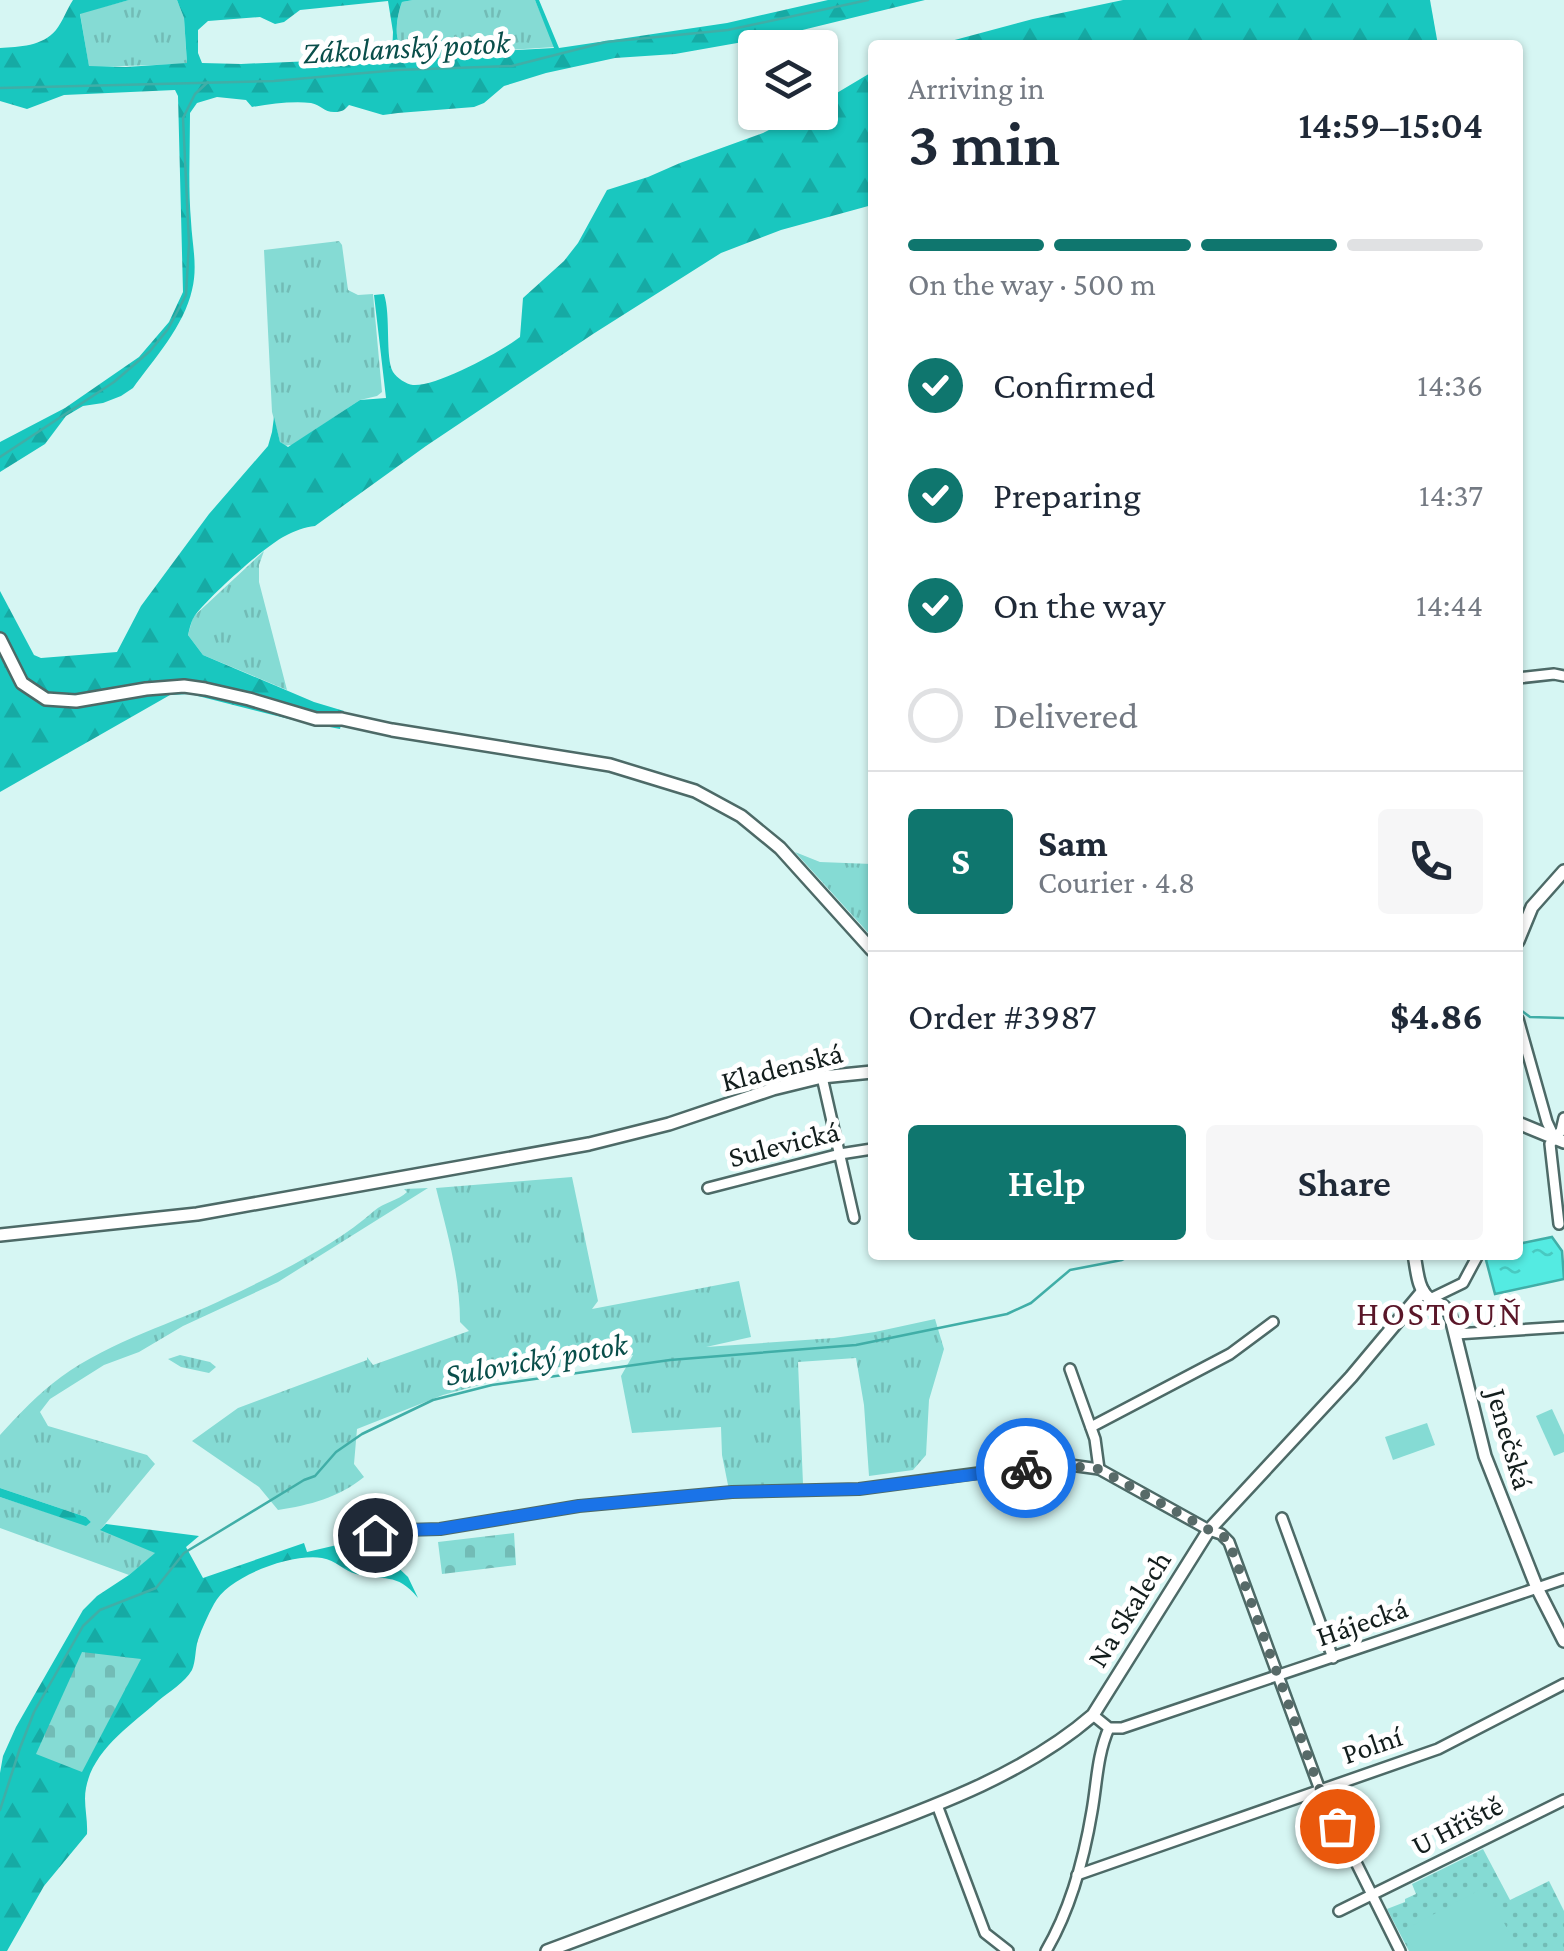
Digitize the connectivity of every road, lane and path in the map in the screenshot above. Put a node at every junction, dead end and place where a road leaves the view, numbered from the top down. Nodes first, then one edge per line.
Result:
1 (0, 640) edge
2 (1564, 676) edge
3 (1523, 677) edge
4 (1564, 871) edge
5 (1523, 930) edge
6 (868, 946) edge
7 (1523, 1037) edge
8 (868, 1072) edge
9 (822, 1077) junction
10 (1564, 1118) edge
11 (1523, 1125) edge
12 (1559, 1140) edge
13 (868, 1150) edge
14 (840, 1154) junction
15 (708, 1188) dead end
16 (854, 1218) dead end
17 (1559, 1224) dead end
18 (0, 1234) edge
19 (1416, 1260) edge
20 (1475, 1260) edge
21 (1426, 1295) junction
22 (1273, 1322) dead end
23 (1564, 1327) edge
24 (1456, 1334) junction
25 (1070, 1369) dead end
26 (1091, 1427) junction
27 (1099, 1469) junction
28 (1282, 1518) dead end
29 (1209, 1530) junction
30 (375, 1535) dead end
31 (1564, 1579) edge
32 (1537, 1588) junction
33 (1564, 1641) edge
34 (1333, 1658) junction
35 (1278, 1678) junction
36 (1564, 1684) edge
37 (1093, 1715) junction
38 (1109, 1728) junction
39 (1320, 1790) junction
40 (1564, 1800) edge
41 (937, 1806) junction
42 (1076, 1875) junction
43 (1372, 1896) junction
44 (1340, 1911) dead end
45 (548, 1951) edge
46 (1008, 1951) edge
47 (1046, 1951) edge
48 (1400, 1951) edge

1 - 6 street
2 - 3 street
4 - 5 street
7 - 12 street
8 - 9 street, Kladenská
9 - 14 street
9 - 18 street, Kladenská
10 - 12 street
11 - 12 street
12 - 17 street
13 - 14 street, Sulevická
14 - 15 street, Sulevická
14 - 16 street
19 - 21 street, Jenečská
20 - 21 street
21 - 24 street, Jenečská
21 - 29 street, Na Skalech
22 - 26 street
23 - 24 street
24 - 32 street, Jenečská
25 - 26 street
26 - 27 street
27 - 29 street
27 - 30 street
28 - 34 street
29 - 35 street
29 - 37 street, Na Skalech
31 - 32 street, Hájecká
32 - 33 street, Jenečská
32 - 34 street, Hájecká
34 - 35 street, Hájecká
35 - 38 street, Hájecká
35 - 39 street
36 - 39 street, Polní
37 - 38 street
37 - 41 street, Na Skalech
38 - 42 street
39 - 42 street, Polní
39 - 43 street
40 - 43 street, U Hřiště
41 - 45 street, Na Skalech
41 - 46 street
42 - 47 street
43 - 44 street, U Hřiště
43 - 48 street

